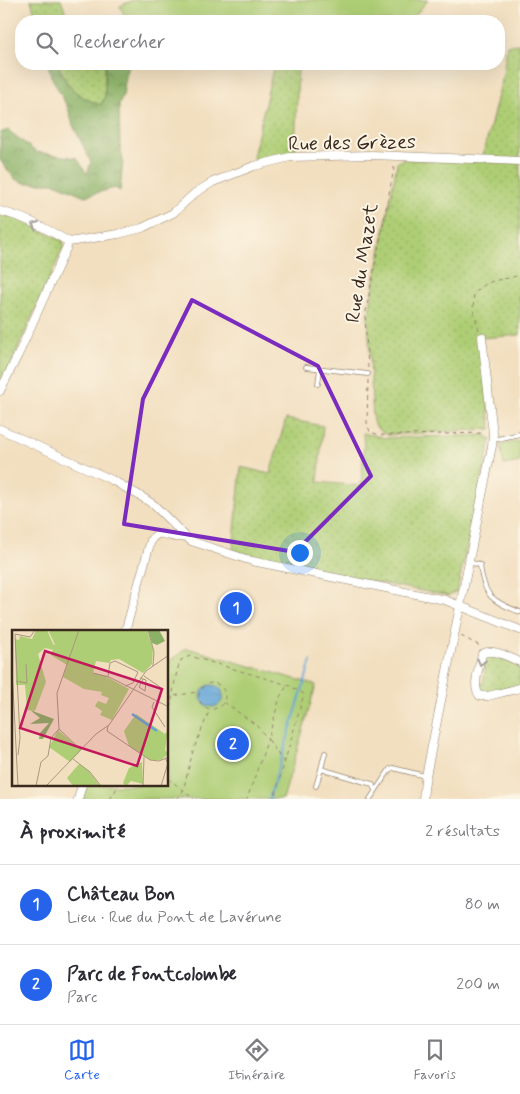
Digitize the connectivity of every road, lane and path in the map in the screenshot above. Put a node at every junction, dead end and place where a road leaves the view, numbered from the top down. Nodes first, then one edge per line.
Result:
1 (396, 156) junction
2 (520, 161) edge
3 (0, 212) edge
4 (69, 242) junction
5 (520, 275) edge
6 (482, 337) joint
7 (306, 367) dead end
8 (320, 369) junction
9 (368, 374) junction
10 (318, 384) dead end
11 (0, 390) edge
12 (0, 429) edge
13 (520, 434) edge
14 (493, 437) junction
15 (185, 536) junction
16 (468, 562) junction
17 (459, 606) junction
18 (520, 612) edge
19 (125, 630) edge
20 (520, 630) edge
21 (454, 634) junction
22 (486, 651) junction
23 (520, 662) edge
24 (288, 685) junction
25 (520, 688) edge
26 (198, 692) junction
27 (169, 694) edge
28 (173, 696) junction
29 (224, 702) junction
30 (210, 709) junction
31 (169, 712) edge
32 (268, 739) junction
33 (325, 753) dead end
34 (284, 763) junction
35 (320, 769) junction
36 (426, 776) junction
37 (169, 779) edge
38 (82, 786) edge
39 (118, 786) edge
40 (316, 786) dead end
41 (375, 790) junction
42 (183, 791) junction
43 (78, 799) edge
44 (110, 799) edge
45 (176, 799) edge
46 (194, 799) edge
47 (247, 799) edge
48 (274, 799) edge
49 (370, 799) edge
50 (423, 799) edge

1 - 2 street, Rue des Grèzes
1 - 4 street, Rue des Grèzes
1 - 9 path, Rue du Mazet
4 -> 3 street
4 - 11 street
5 - 6 path
6 - 14 street
7 - 8 lane
8 - 9 lane
8 - 10 lane
9 - 14 path, Rue du Mazet
12 - 15 street
13 - 14 lane
14 - 16 street
15 - 17 street
15 - 19 street
16 - 17 street
16 - 18 lane
17 - 20 street
17 - 21 street
21 - 22 path
21 - 36 street
22 - 23 street
22 -> 25 street
24 - 28 path
24 - 32 path
24 - 34 path
26 - 28 path
26 - 29 path
26 - 30 path
27 - 28 path
28 - 31 path
29 - 30 path
29 - 32 path
30 - 42 path
32 - 34 path
32 - 47 path
33 - 35 lane
34 - 48 path
35 - 40 lane
35 - 41 lane
36 - 41 lane
36 - 50 street
37 - 42 path
38 - 43 street
39 - 44 path
41 - 49 lane
42 - 45 path
42 - 46 path

